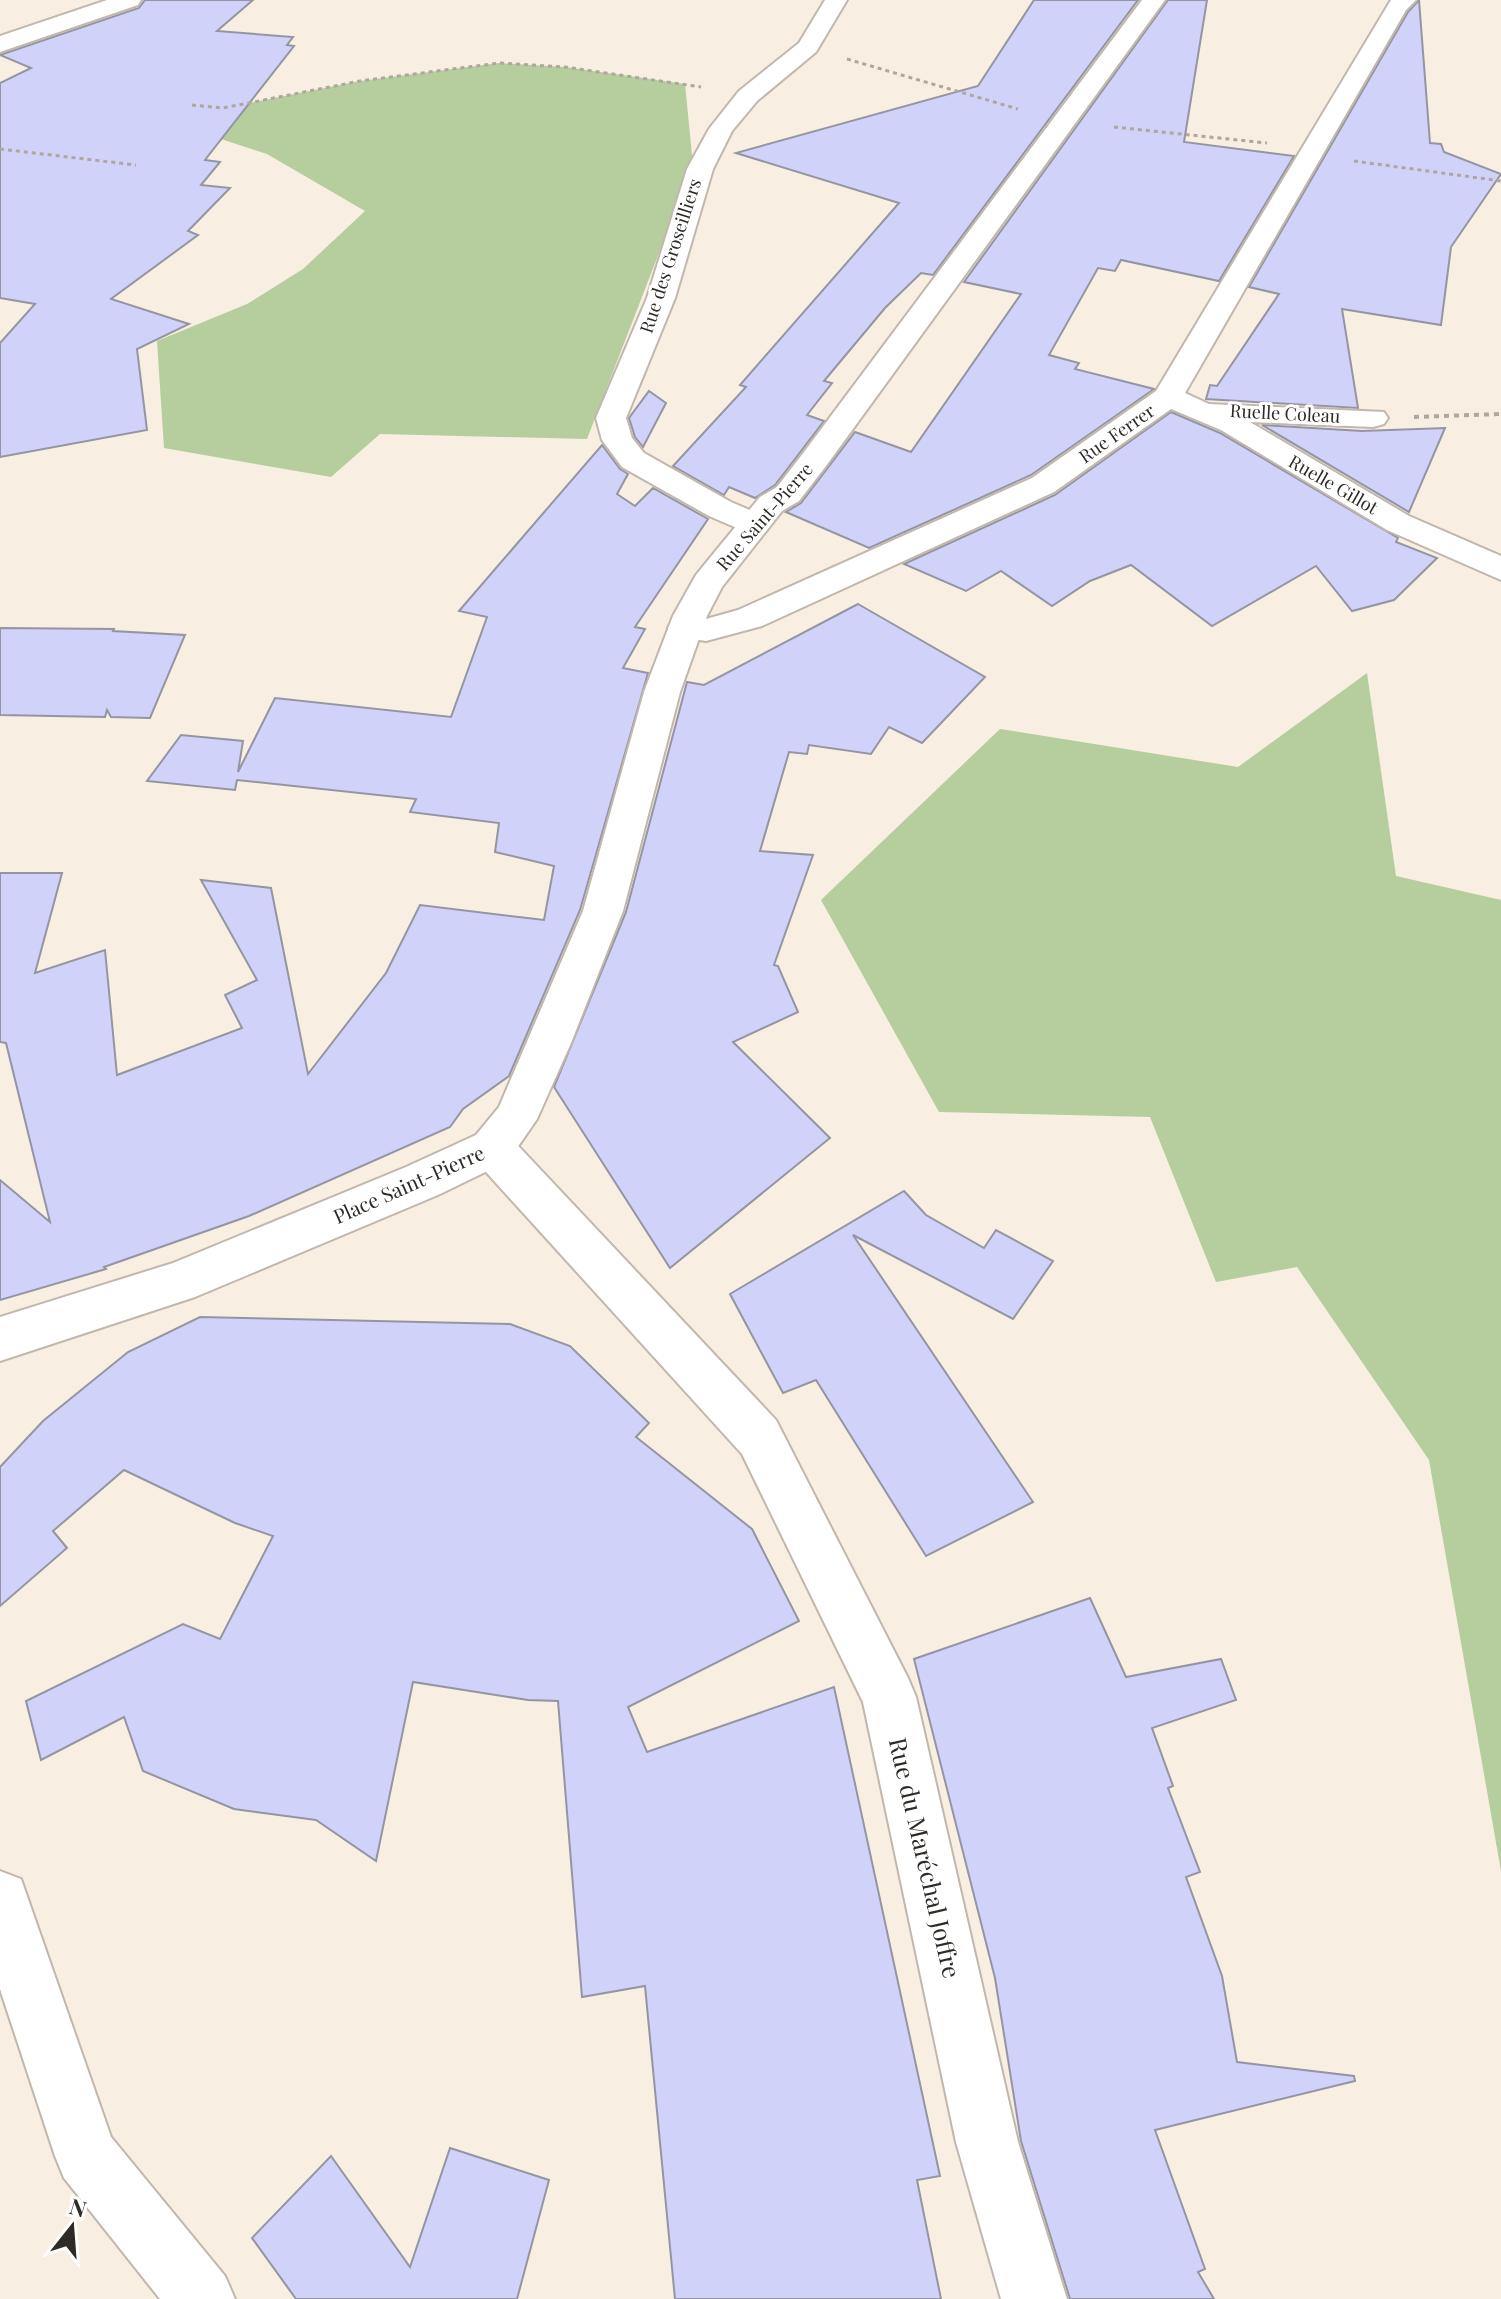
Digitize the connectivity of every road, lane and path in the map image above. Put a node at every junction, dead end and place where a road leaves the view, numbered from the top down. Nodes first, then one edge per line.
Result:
1 (130, 0) edge
2 (836, 0) edge
3 (1154, 0) edge
4 (1405, 0) edge
5 (0, 45) edge
6 (808, 47) junction
7 (748, 96) junction
8 (192, 105) dead end
9 (1067, 120) junction
10 (1313, 148) junction
11 (0, 149) edge
12 (136, 165) dead end
13 (1501, 181) edge
14 (1183, 403) junction
15 (1501, 414) edge
16 (1373, 418) joint
17 (755, 524) junction
18 (1501, 569) edge
19 (685, 628) junction
20 (492, 1148) junction
21 (0, 1339) edge
22 (759, 1437) joint
23 (0, 1900) edge
24 (202, 2299) edge
25 (1034, 2299) edge

1 - 5 street
2 - 6 street, Rue des Groseilliers
3 - 9 street, Rue Saint-Pierre
4 - 10 street, Rue Ferrer
6 - 7 street, Rue des Groseilliers
6 - 9 path
7 - 8 path
7 - 17 street, Rue des Groseilliers
9 - 10 path
9 - 17 street, Rue Saint-Pierre
10 - 13 path
10 - 14 street, Rue Ferrer
11 - 12 path
14 - 16 street, Ruelle Coleau
14 - 18 street, Ruelle Gillot
14 - 19 street, Rue Ferrer
15 - 16 path
17 - 19 street, Rue Saint-Pierre
19 - 20 street, Rue Saint-Pierre
20 - 21 street, Place Saint-Pierre
20 - 22 street, Place Saint-Pierre
22 - 25 street, Rue du Maréchal Joffre
23 - 24 street

